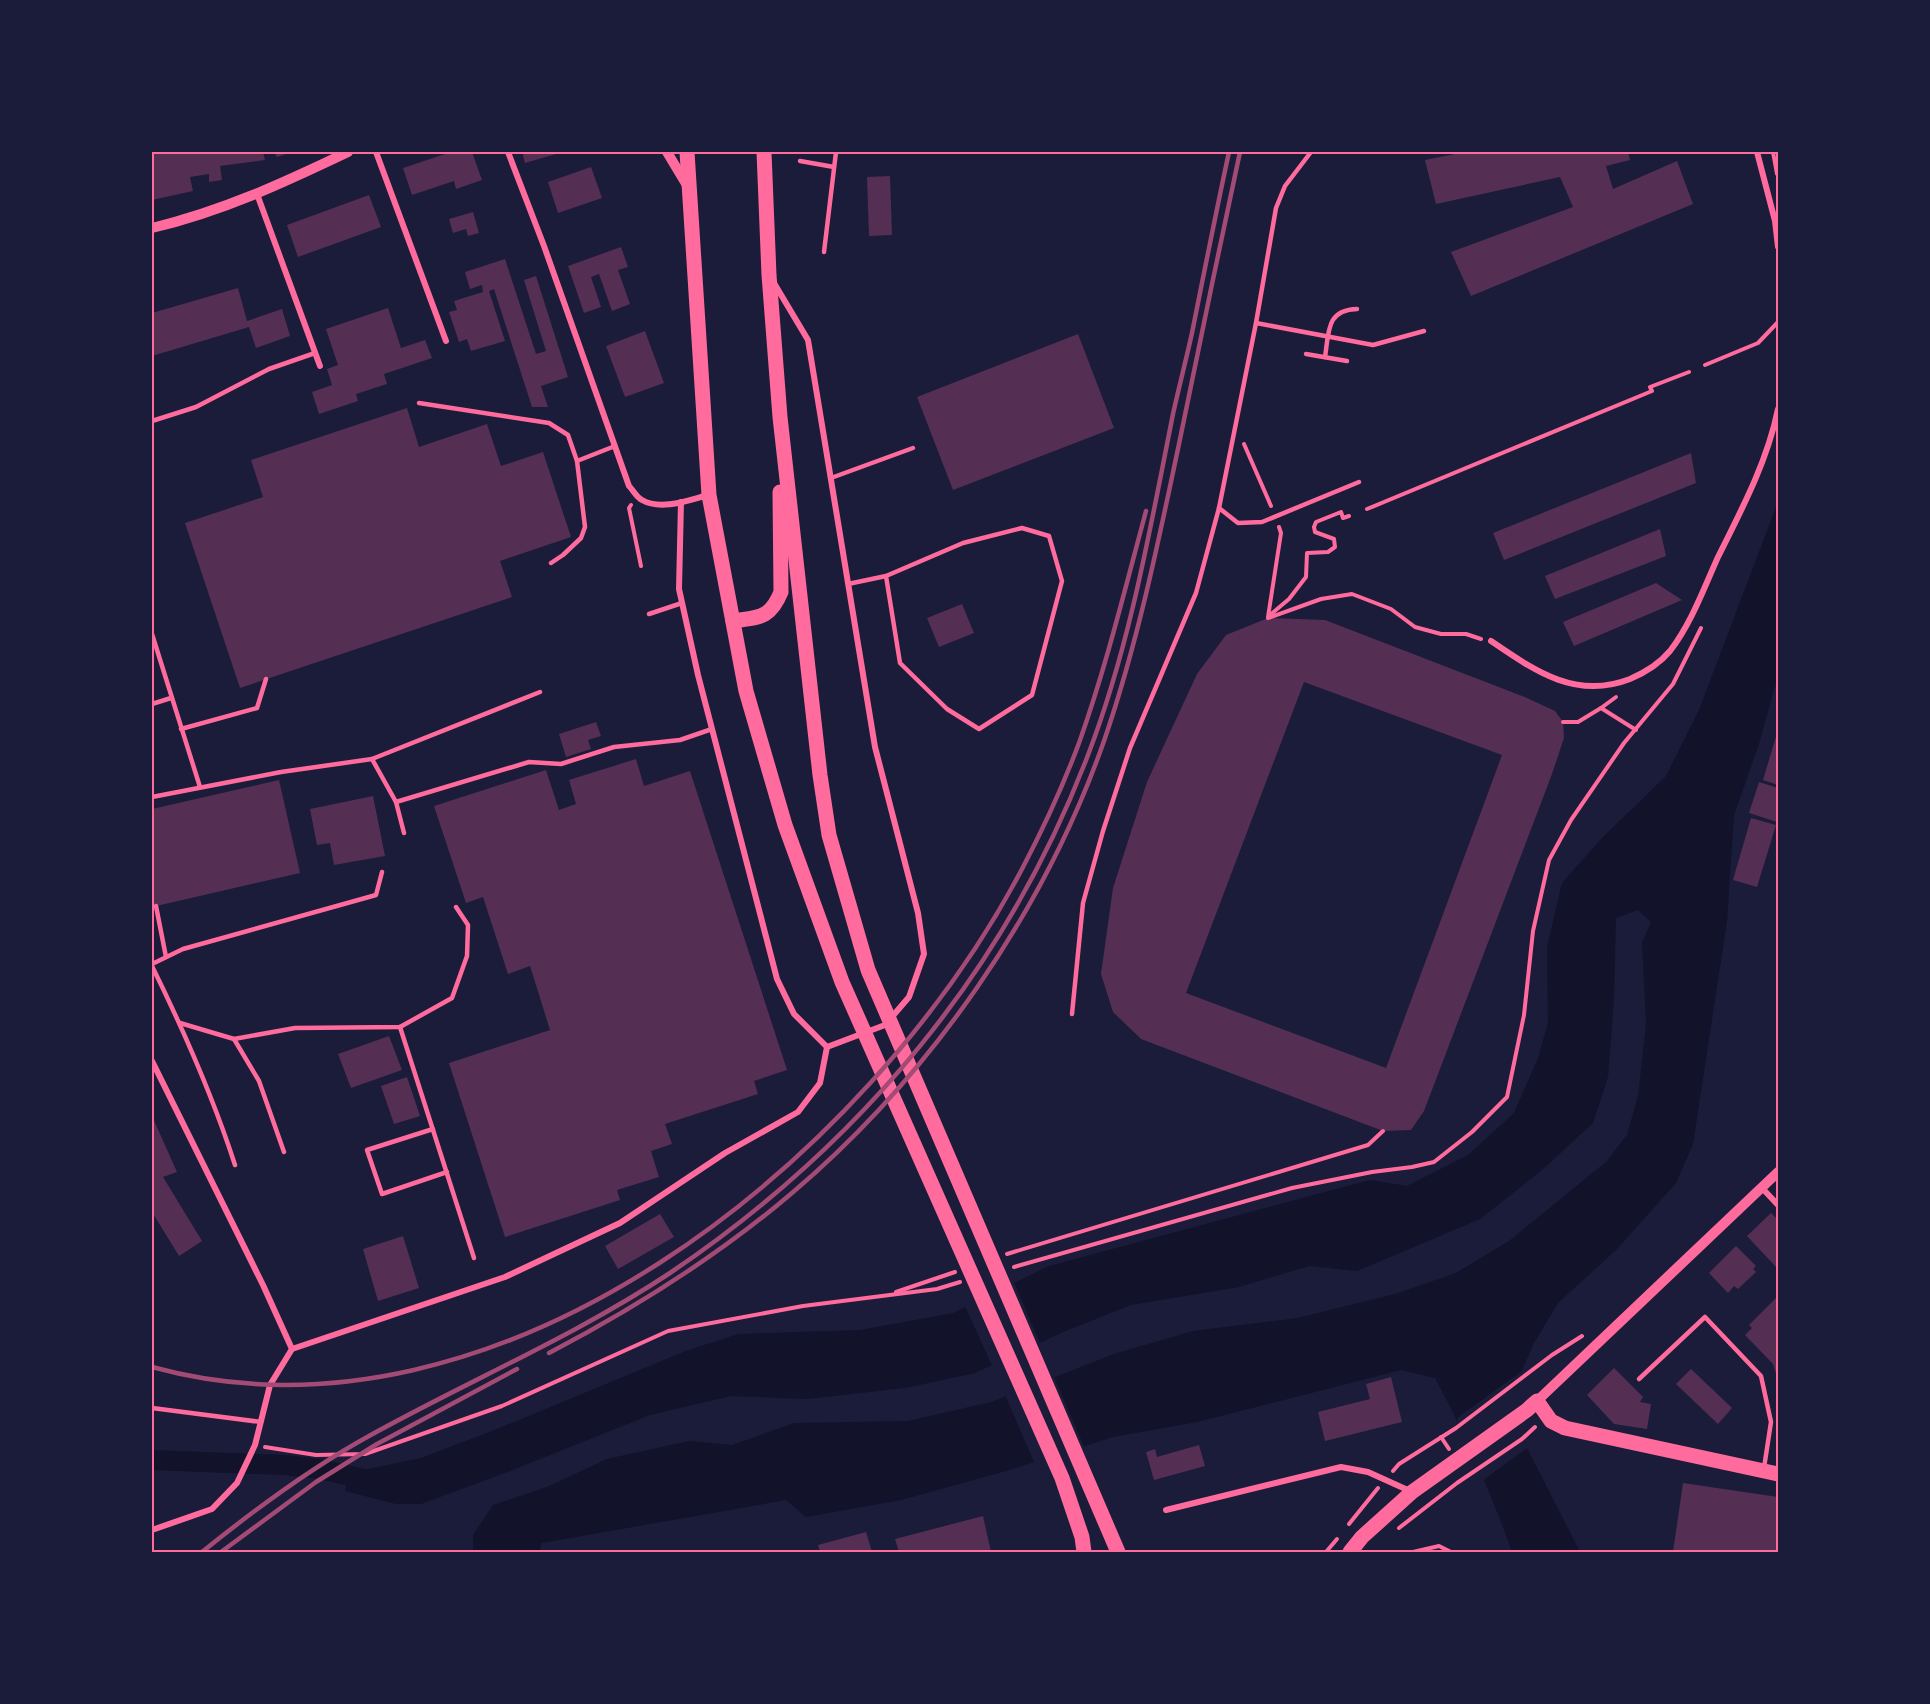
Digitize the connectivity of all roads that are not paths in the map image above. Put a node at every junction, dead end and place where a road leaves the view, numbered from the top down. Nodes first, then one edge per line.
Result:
1 (348, 152) edge
2 (376, 152) edge
3 (508, 152) edge
4 (667, 152) edge
5 (687, 152) edge
6 (764, 152) edge
7 (836, 152) edge
8 (1311, 152) edge
9 (1757, 152) edge
10 (800, 161) dead end
11 (834, 166) junction
12 (690, 190) junction
13 (257, 194) junction
14 (152, 228) edge
15 (1779, 247) edge
16 (824, 252) dead end
17 (770, 275) junction
18 (1357, 309) dead end
19 (1256, 323) junction
20 (1424, 331) dead end
21 (1329, 336) junction
22 (446, 342) dead end
23 (315, 353) junction
24 (1306, 354) dead end
25 (1325, 357) junction
26 (1347, 361) dead end
27 (320, 366) dead end
28 (418, 403) dead end
29 (1779, 409) edge
30 (780, 417) junction
31 (152, 421) edge
32 (615, 446) junction
33 (913, 448) dead end
34 (577, 461) junction
35 (831, 478) junction
36 (1359, 482) dead end
37 (710, 495) junction
38 (681, 502) junction
39 (1219, 507) junction
40 (551, 563) dead end
41 (886, 576) junction
42 (848, 584) junction
43 (682, 603) junction
44 (649, 614) dead end
45 (733, 621) junction
46 (152, 634) edge
47 (1491, 642) road end
48 (153, 648) edge
49 (266, 679) dead end
50 (540, 692) dead end
51 (171, 698) junction
52 (152, 704) edge
53 (181, 729) junction
54 (712, 729) junction
55 (372, 759) junction
56 (200, 788) junction
57 (152, 797) edge
58 (396, 802) junction
59 (404, 833) dead end
60 (382, 872) dead end
61 (156, 906) dead end
62 (456, 907) dead end
63 (166, 957) junction
64 (152, 965) edge
65 (1072, 1014) dead end
66 (180, 1023) junction
67 (400, 1027) junction
68 (234, 1039) junction
69 (827, 1047) junction
70 (152, 1061) edge
71 (433, 1129) junction
72 (284, 1152) dead end
73 (235, 1165) dead end
74 (447, 1172) junction
75 (1779, 1172) edge
76 (1762, 1188) junction
77 (1779, 1205) edge
78 (474, 1258) dead end
79 (292, 1349) junction
80 (1639, 1379) dead end
81 (1532, 1406) junction
82 (152, 1408) edge
83 (261, 1422) junction
84 (1771, 1473) edge
85 (1412, 1492) junction
86 (1166, 1510) dead end
87 (152, 1530) edge
88 (1084, 1552) edge
89 (1118, 1552) edge
90 (1350, 1552) edge

1 - 13 street
2 - 22 street
3 - 32 street
4 - 12 street
5 - 12 main road
6 - 17 main road
7 - 11 lane
8 - 19 lane
9 - 15 street
10 - 11 lane
11 - 16 lane
12 - 37 main road
13 - 14 street
13 - 23 street
17 - 30 main road
17 - 35 street
18 - 21 lane
19 - 21 lane
19 - 39 lane
20 - 21 lane
21 - 25 lane
23 - 27 street
23 - 31 lane
24 - 25 lane
25 - 26 lane
28 - 34 lane
29 - 47 street
30 - 45 main road
30 - 89 main road
32 - 34 lane
32 - 38 street
33 - 35 lane
34 - 40 lane
35 - 42 street
36 - 39 lane
37 - 38 street
37 - 45 main road
38 - 43 street
39 - 65 lane
41 - 41 lane
41 - 42 lane
42 - 69 street
43 - 44 lane
43 - 54 street
45 - 88 main road
46 - 48 lane
48 - 51 lane
49 - 53 lane
50 - 55 lane
51 - 52 lane
51 - 53 lane
53 - 56 lane
54 - 58 lane
54 - 69 street
55 - 56 lane
55 - 58 lane
56 - 57 lane
58 - 59 lane
60 - 63 lane
61 - 63 lane
62 - 67 lane
63 - 64 lane
64 - 66 lane
66 - 68 lane
66 - 73 lane
67 - 68 lane
67 - 71 lane
68 - 72 lane
69 - 79 street
70 - 79 street
71 - 74 lane
71 - 74 lane
74 - 78 lane
75 - 76 street
76 - 77 street
76 - 81 street
79 - 83 street
80 - 84 lane
81 - 84 main road
81 - 85 main road
82 - 83 lane
83 - 87 street
85 - 86 street
85 - 90 main road

